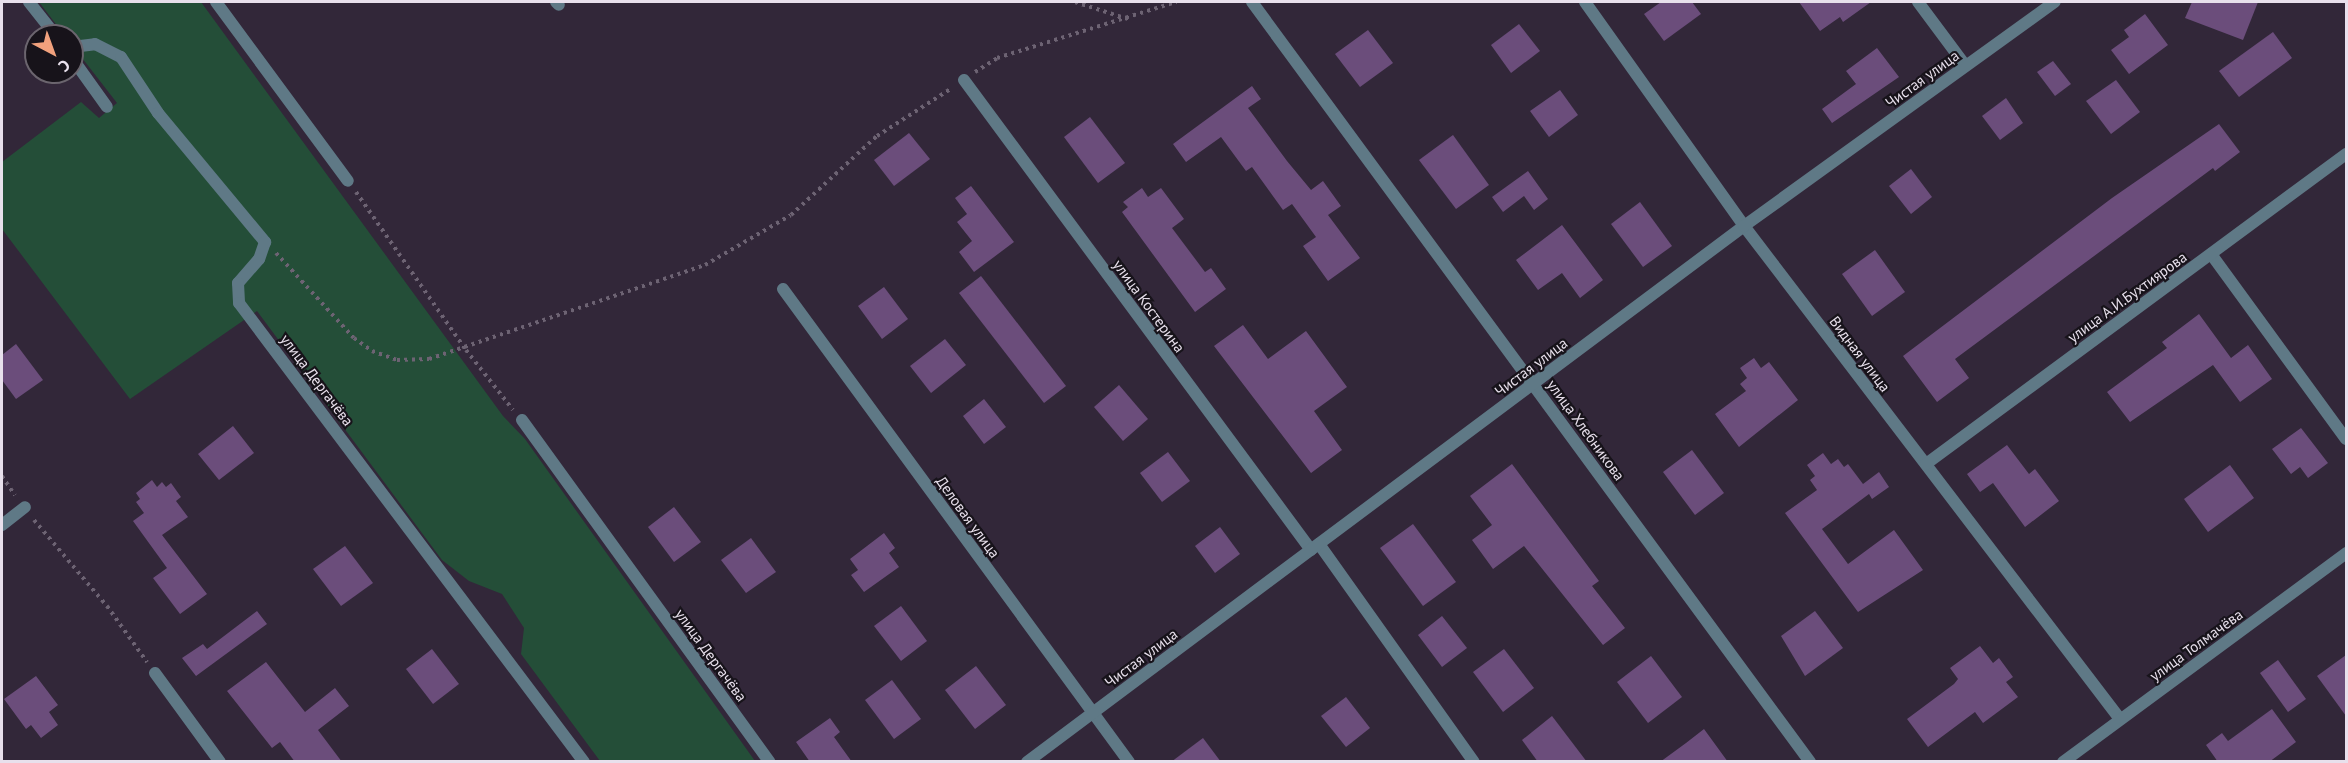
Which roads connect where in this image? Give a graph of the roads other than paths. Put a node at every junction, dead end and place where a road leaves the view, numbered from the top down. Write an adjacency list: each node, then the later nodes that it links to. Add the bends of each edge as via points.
1 (30, 2): 7 (street)
2 (216, 2): 14 (street)
3 (1252, 2): 18 (street, улица Хлебникова)
4 (1585, 2): 15 (street, Видная улица)
5 (1918, 2): 9 (street)
6 (2055, 2): 9 (street, Чистая улица)
7 (47, 24)
8 (84, 45): 30 (street, улица Дергачёва, via 95,44 121,57 158,113 265,242 259,259 238,284 239,303)
9 (1965, 65): 15 (street, Чистая улица)
10 (84, 75): 12 (street)
11 (964, 80): 24 (street, улица Костерина)
12 (107, 107)
13 (2346, 154): 16 (street, улица А.И.Бухтиярова)
14 (348, 181)
15 (1744, 226): 18 (street, Чистая улица); 21 (street, Видная улица)
16 (2211, 254): 20 (street); 21 (street, улица А.И.Бухтиярова)
17 (783, 289): 27 (street, Деловая улица)
18 (1534, 384): 24 (street, Чистая улица); 35 (street, улица Хлебникова)
19 (522, 420): 31 (street, улица Дергачёва)
20 (2346, 439)
21 (1926, 464): 28 (street, Видная улица)
22 (25, 507): 23 (street)
23 (2, 525)
24 (1315, 547): 27 (street, Чистая улица); 34 (street, улица Костерина)
25 (2346, 553): 28 (street, улица Толмачёва)
26 (155, 673): 29 (street)
27 (1092, 713): 32 (street, Чистая улица); 33 (street, Деловая улица)
28 (2120, 719): 36 (street, улица Толмачёва)
29 (220, 762)
30 (584, 762)
31 (770, 762)
32 (1027, 762)
33 (1129, 762)
34 (1474, 762)
35 (1810, 762)
36 (2063, 762)

